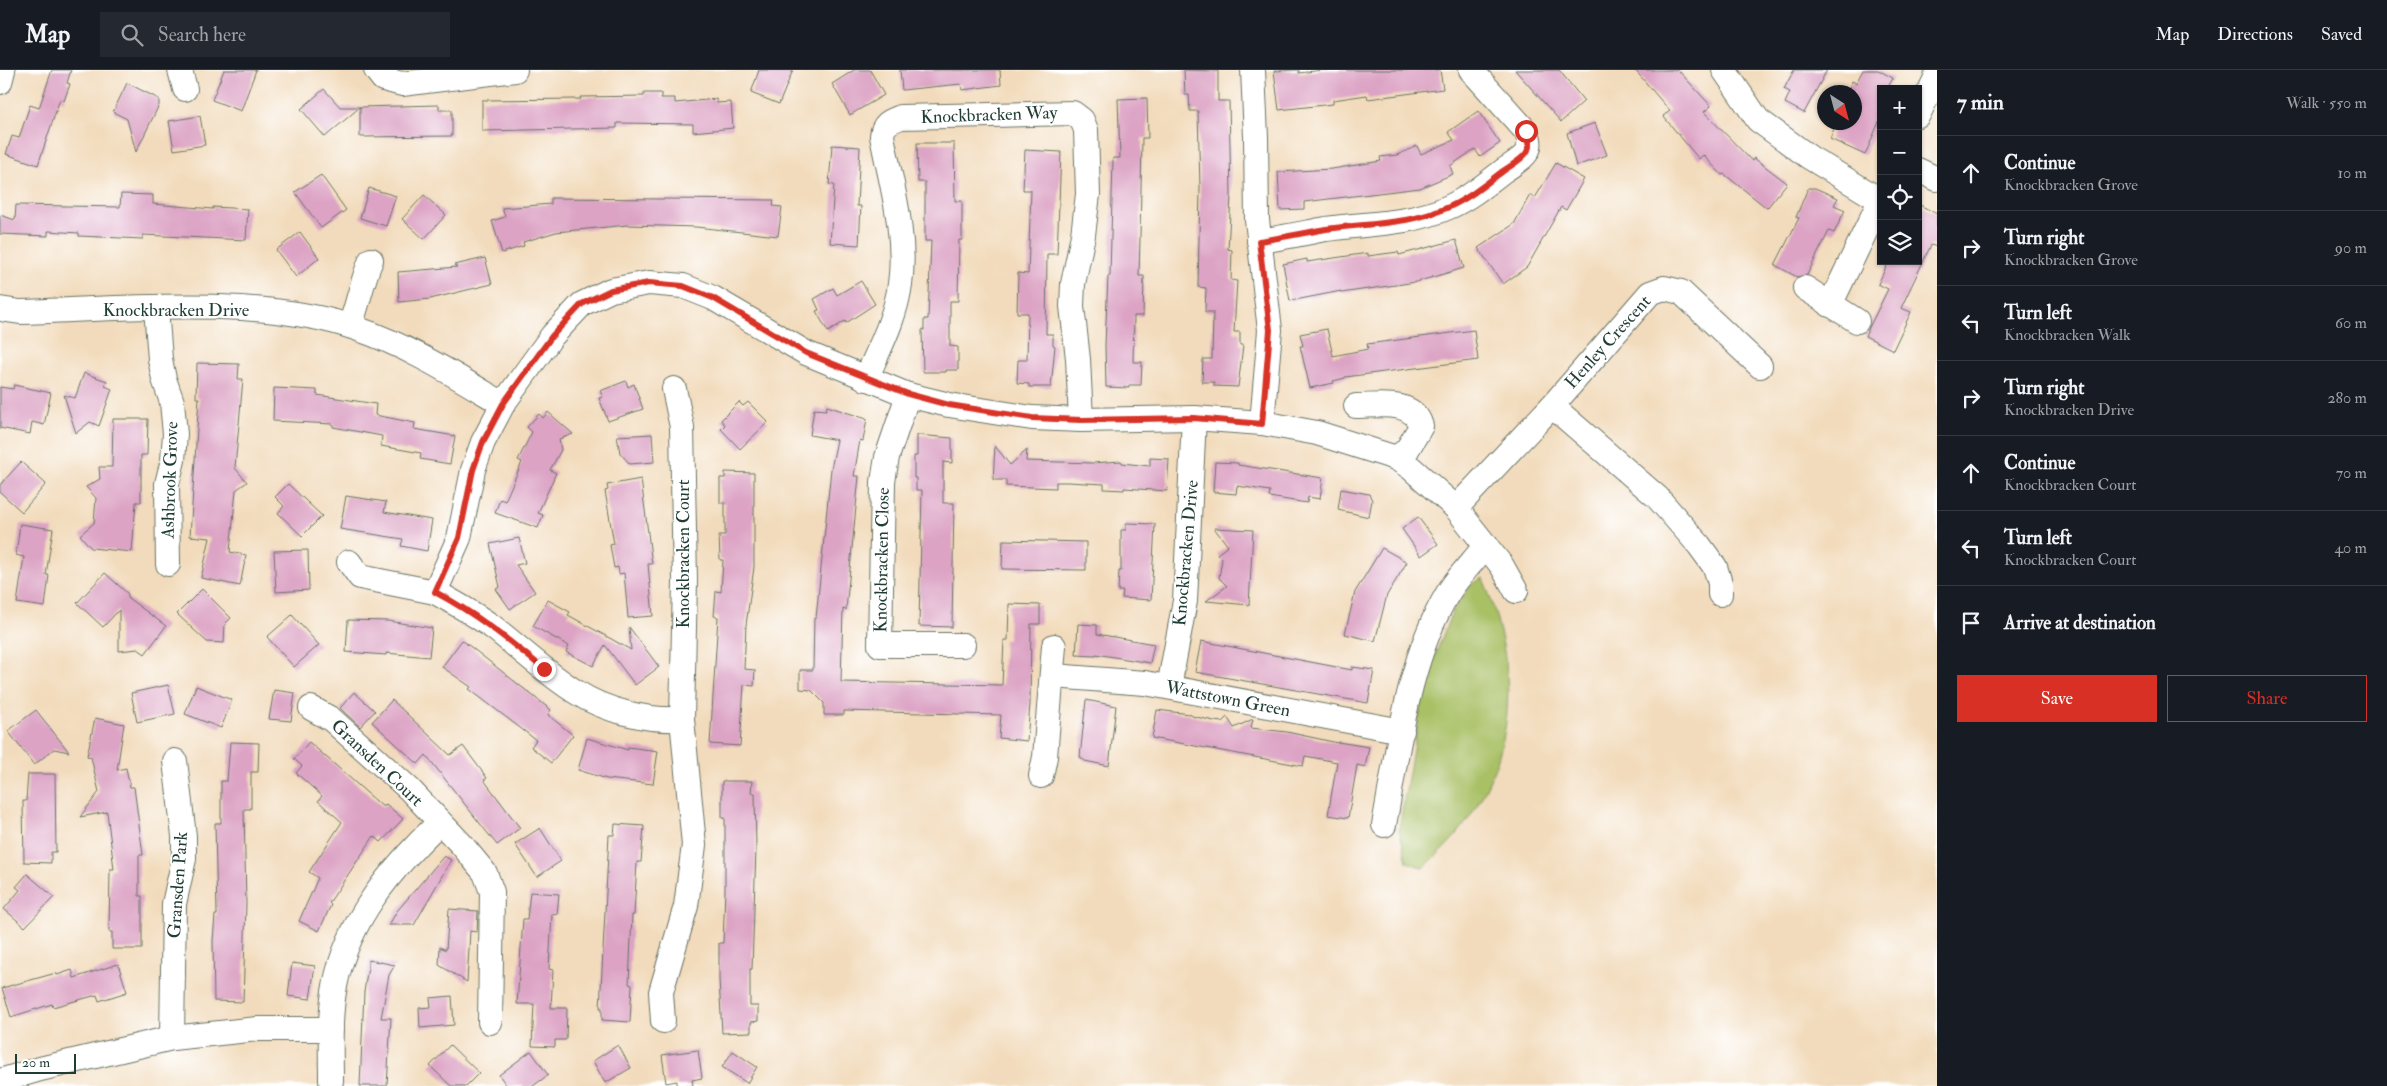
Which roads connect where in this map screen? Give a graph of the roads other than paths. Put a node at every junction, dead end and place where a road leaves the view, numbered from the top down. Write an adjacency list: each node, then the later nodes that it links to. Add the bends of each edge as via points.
1 (3, 70): 8 (street)
2 (376, 70): 3 (street, via 383,79 402,84)
3 (515, 70)
4 (1252, 70): 14 (street)
5 (1472, 70): 14 (street, via 1526,131 1529,149 1521,158 1465,199 1426,215 1401,222 1327,229)
6 (1724, 70): 12 (street, via 1758,120 1809,157)
7 (1937, 76): 9 (street)
8 (0, 82)
9 (1922, 107)
10 (1922, 172): 11 (street)
11 (1937, 179)
12 (1877, 197)
13 (1877, 205): 17 (street)
14 (1259, 241): 31 (street, via 1270,330)
15 (371, 260): 21 (street)
16 (1804, 288): 17 (street)
17 (1830, 305): 20 (street)
18 (156, 308): 19 (street, Knockbracken Drive); 21 (street, Knockbracken Drive, via 262,311); 36 (street, Ashbrook Grove, via 160,358 172,402 174,434 173,460 167,484)
19 (0, 310)
20 (1857, 322)
21 (350, 326): 26 (street, Knockbracken Drive, via 417,355)
22 (1760, 366): 28 (street, Henley Crescent, via 1681,292 1664,288 1650,293)
23 (866, 378): 25 (street); 26 (street, via 806,353 713,298 683,286 649,283 611,290 582,304 552,336); 30 (street, Knockbracken Way, via 892,318 900,285 902,250 882,129 888,122 901,117 1073,113 1082,120 1086,130 1087,202 1072,299)
24 (674, 389): 45 (street, Knockbracken Court, via 682,427 686,581)
25 (908, 394): 30 (street, via 988,412); 40 (street, Knockbracken Close, via 887,457 883,482 880,645)
26 (503, 404): 38 (street, via 483,442 473,470 459,538)
27 (1356, 406): 32 (street, via 1393,406 1410,409 1419,417 1422,426 1407,450)
28 (1552, 406): 33 (street, Henley Crescent); 39 (street, Henley Crescent, via 1657,497 1715,567)
29 (1194, 418): 30 (street); 31 (street); 43 (street, Knockbracken Drive, via 1184,601)
30 (1081, 420)
31 (1262, 424): 32 (street, via 1317,433)
32 (1396, 458): 33 (street, via 1412,468)
33 (1456, 508): 34 (street)
34 (1486, 545): 37 (street); 46 (street, via 1449,591 1433,622 1418,665)
35 (348, 562): 38 (street, via 360,577)
36 (168, 564)
37 (1516, 591)
38 (435, 592): 45 (street, via 487,623 577,693 612,708 661,720)
39 (1720, 594)
40 (963, 646)
41 (1054, 646): 42 (street)
42 (1053, 676): 43 (street, Wattstown Green); 48 (street)
43 (1169, 687): 46 (street, Wattstown Green)
44 (311, 708): 49 (street, Gransden Court, via 331,719 374,757)
45 (682, 719): 51 (street, Knockbracken Court, via 694,845 686,906 661,992)
46 (1402, 731): 50 (street)
47 (175, 761): 54 (street, Gransden Park, via 184,860 174,904)
48 (1041, 776)
49 (440, 822): 52 (street, Gransden Court, via 485,873 492,892); 53 (street, via 388,876 353,930 335,986)
50 (1384, 824)
51 (663, 1021)
52 (490, 1022)
53 (331, 1029): 54 (street, via 258,1029); 56 (street)
54 (172, 1038): 55 (street)
55 (0, 1081)
56 (331, 1081)

